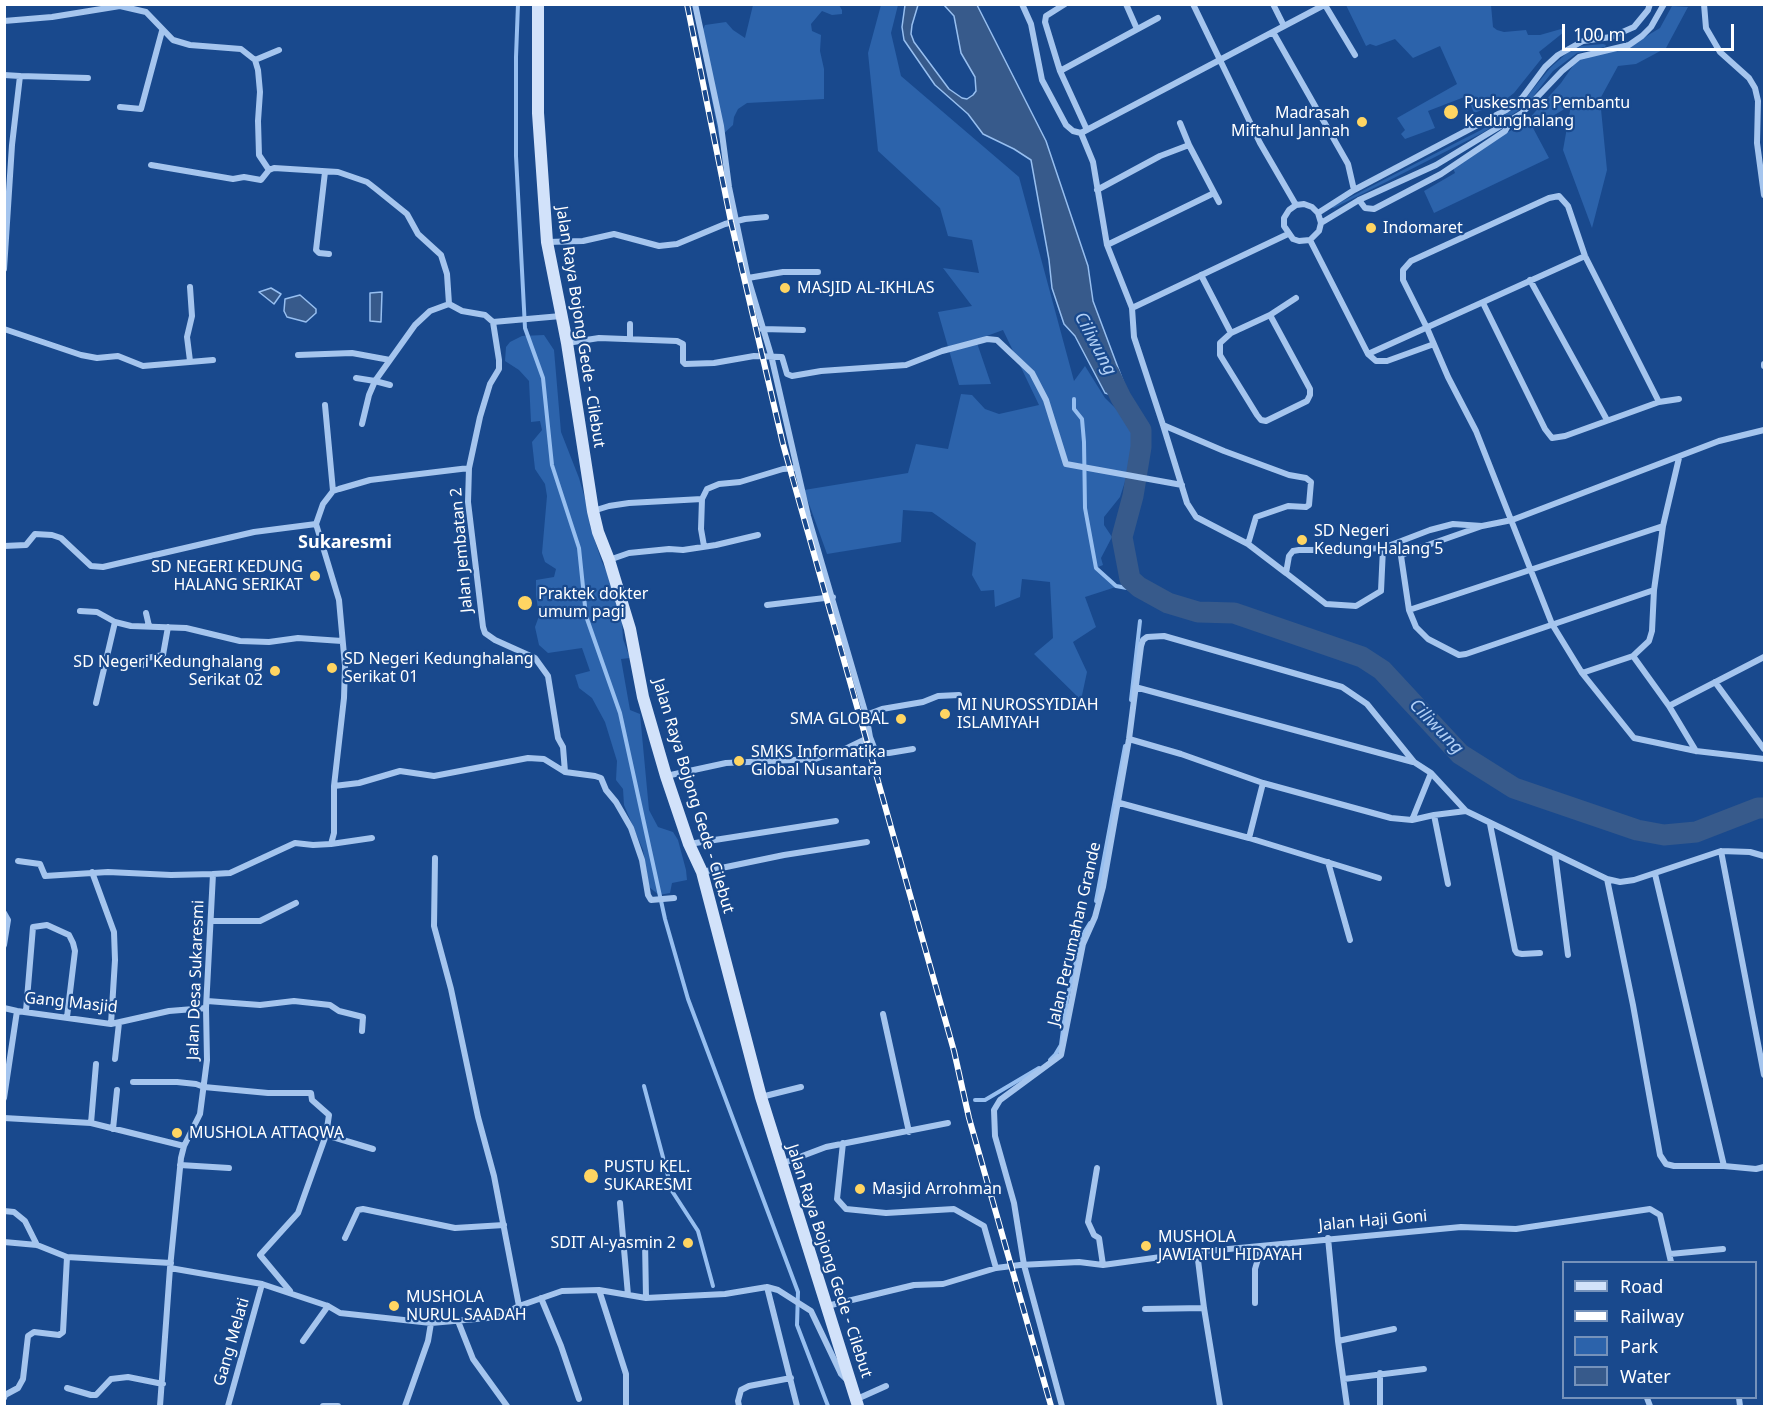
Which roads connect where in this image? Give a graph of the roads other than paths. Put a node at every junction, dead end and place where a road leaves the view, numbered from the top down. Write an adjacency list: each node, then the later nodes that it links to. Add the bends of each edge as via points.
1 (538, 4): 52 (main road, Jalan Raya Bojong Gede - Cilebut, via 538,112)
2 (695, 4): 48 (street)
3 (1022, 4): 32 (street, via 1031,24 1042,80 1066,125 1073,131)
4 (1065, 4): 25 (street, via 1046,16 1045,22)
5 (1126, 4): 18 (street)
6 (1193, 4): 24 (street)
7 (1273, 4): 17 (street)
8 (1664, 4): 14 (street)
9 (1704, 4): 42 (street, via 1706,28 1720,52 1755,88)
10 (120, 5): 16 (street); 19 (street, via 146,12)
11 (1325, 5): 12 (street); 22 (street)
12 (1314, 7): 17 (street)
13 (1649, 7): 14 (street); 40 (street, via 1634,27 1611,38 1583,41 1558,55 1520,100 1506,110)
14 (1659, 12): 30 (street, via 1642,36 1629,45 1578,57)
15 (1158, 18): 18 (street)
16 (4, 21)
17 (1284, 26): 20 (street)
18 (1137, 29): 25 (street)
19 (162, 31): 23 (street, via 173,40 190,45 241,49); 29 (street, via 141,109)
20 (1273, 32): 24 (street); 40 (street, via 1348,164)
21 (279, 50): 23 (street)
22 (1355, 55)
23 (255, 60): 36 (street, via 259,80 259,155)
24 (1220, 60): 32 (street); 45 (street, via 1260,143)
25 (1060, 71): 32 (street)
26 (4, 75): 27 (street)
27 (20, 76): 28 (street); 56 (street)
28 (88, 78)
29 (120, 107)
30 (1511, 120): 35 (street); 38 (street, via 1505,131)
31 (1180, 123): 33 (street)
32 (1084, 132): 39 (street)
33 (1189, 145): 39 (street); 41 (street)
34 (151, 165): 36 (street, via 254,180 261,180)
35 (1436, 165): 38 (street); 43 (street)
36 (269, 170): 37 (street)
37 (325, 172): 54 (street, via 316,250); 64 (street, via 347,174 367,182 408,214 416,231 445,262)
38 (1441, 174): 43 (street, via 1374,209 1365,208)
39 (1097, 190): 53 (street)
40 (1354, 190): 46 (street)
41 (1214, 193): 44 (street); 53 (street)
42 (1764, 195)
43 (1359, 200): 49 (street)
44 (1219, 202)
45 (1296, 205): 46 (street, via 1304,204); 50 (street, via 1284,218)
46 (1318, 213): 49 (street)
47 (766, 217): 48 (street)
48 (736, 221): 52 (street, via 677,244 659,246 614,234 583,241); 59 (street)
49 (1321, 223): 51 (street)
50 (1287, 234): 51 (street, via 1299,241); 58 (street)
51 (1310, 240): 78 (street)
52 (547, 242): 67 (main road, Jalan Raya Bojong Gede - Cilebut)
53 (1107, 245): 65 (street)
54 (329, 254)
55 (1585, 256): 60 (street); 70 (street, via 1568,206 1559,196 1507,217 1412,261 1403,270 1403,280); 88 (street)
56 (4, 268)
57 (818, 272): 59 (street)
58 (1201, 275): 65 (street); 74 (street)
59 (748, 278): 72 (street)
60 (1530, 280): 63 (street); 90 (street)
61 (190, 287): 83 (street)
62 (1296, 298): 66 (street)
63 (1483, 303): 70 (street); 90 (street, via 1552,438)
64 (449, 304): 68 (street, via 485,315); 82 (street, via 430,311 415,325)
65 (1132, 308): 92 (street, via 1134,337)
66 (1270, 315): 74 (street); 74 (street, via 1310,389 1307,401 1274,419 1261,420 1220,355 1220,343)
67 (562, 316): 68 (street); 76 (main road, Jalan Raya Bojong Gede - Cilebut)
68 (493, 322): 95 (street, Jalan Jembatan 2, via 499,369 490,384)
69 (630, 324): 75 (street)
70 (1427, 328): 77 (street); 78 (street)
71 (4, 329): 83 (street, via 90,358 112,355 148,366)
72 (762, 329): 73 (street); 80 (street)
73 (803, 330)
74 (1231, 333)
75 (630, 338): 76 (street); 80 (street, via 677,341 683,344 682,362 690,365)
76 (567, 344): 100 (main road, Jalan Raya Bojong Gede - Cilebut)
77 (1434, 344): 78 (street, via 1387,361 1376,361); 101 (street, via 1476,431)
78 (1368, 354)
79 (298, 355): 82 (street, via 352,353)
80 (771, 355): 96 (street); 97 (street, via 782,357 787,374 792,376 821,370 906,366 942,351 997,340 1032,373 1046,400 1066,464)
81 (213, 360): 83 (street)
82 (390, 360): 85 (street)
83 (190, 362)
84 (356, 378): 85 (street)
85 (375, 381): 86 (street); 91 (street)
86 (390, 386)
87 (1679, 399): 88 (street)
88 (1659, 402): 90 (street)
89 (325, 405): 98 (street)
90 (1607, 420)
91 (362, 423)
92 (1164, 425): 97 (street); 106 (street, via 1311,482 1309,505 1256,517)
93 (1764, 430): 94 (street, via 1719,441)
94 (1679, 458): 101 (street); 104 (street)
95 (469, 468): 98 (street, Jalan Jembatan 2, via 370,480); 141 (street, Jalan Jembatan 2, via 468,502 483,627 495,640 535,658 549,676)
96 (796, 468): 99 (street, via 719,484 707,489); 114 (street)
97 (1182, 485): 106 (street, via 1196,517)
98 (333, 491): 102 (street)
99 (702, 499): 100 (street, via 629,503); 108 (street)
100 (593, 511): 110 (main road, Jalan Raya Bojong Gede - Cilebut)
101 (1512, 520): 103 (street); 111 (street)
102 (316, 524): 107 (street, via 254,532 103,567 91,566 61,538 52,536 35,534 26,544); 123 (street, via 339,600)
103 (1482, 526): 109 (street, via 1453,524); 116 (street, via 1401,556)
104 (1663, 526): 111 (street); 113 (street)
105 (758, 535): 108 (street)
106 (1248, 544): 112 (street)
107 (4, 546)
108 (704, 546): 110 (street, via 629,553)
109 (1383, 548): 112 (street, via 1293,551); 112 (street, via 1381,591 1356,606 1326,604)
110 (609, 560): 143 (main road, Jalan Raya Bojong Gede - Cilebut)
111 (1532, 571): 116 (street); 120 (street)
112 (1286, 573)
113 (1654, 590): 120 (street); 124 (street, via 1649,641)
114 (833, 597): 115 (street); 133 (street)
115 (767, 605)
116 (1409, 610): 120 (street, via 1416,627 1428,639 1459,655)
117 (80, 611): 119 (street, via 97,612)
118 (146, 613): 121 (street)
119 (115, 622): 121 (street); 131 (street)
120 (1552, 624): 127 (street)
121 (149, 626): 122 (street)
122 (168, 627): 123 (street, via 240,640); 126 (street, via 163,655 147,658)
123 (342, 641): 145 (street, via 345,687)
124 (1634, 656): 127 (street); 132 (street)
125 (1764, 657): 128 (street)
126 (143, 665)
127 (1582, 673): 138 (street, via 1634,738)
128 (1715, 682): 132 (street); 137 (street)
129 (1135, 687): 135 (street, Jalan Perumahan Grande); 140 (street); 140 (street, Jalan Perumahan Grande, via 1141,646 1147,637 1164,636 1342,687 1367,704)
130 (960, 694): 133 (street)
131 (96, 703)
132 (1669, 706): 138 (street)
133 (866, 715): 134 (street)
134 (870, 737): 136 (street, via 875,750 881,753); 143 (street, via 815,759 726,764)
135 (1129, 739): 144 (street); 146 (street, Jalan Perumahan Grande)
136 (913, 749)
137 (1764, 749)
138 (1696, 751): 139 (street)
139 (1764, 759)
140 (1414, 762): 142 (street)
141 (565, 772): 145 (street, via 544,759 528,758 434,776 399,771); 170 (street, via 601,778 631,828 648,895 656,901)
142 (1431, 773): 147 (street); 149 (street)
143 (666, 776): 156 (main road, Jalan Raya Bojong Gede - Cilebut)
144 (1263, 783): 149 (street, via 1391,818); 153 (street)
145 (334, 786): 155 (street)
146 (1116, 802): 153 (street); 227 (street, Jalan Perumahan Grande, via 1103,886 1083,944 1061,1055 1000,1100 993,1110 995,1136 1014,1203)
147 (1466, 811): 148 (street); 151 (street)
148 (1434, 815): 149 (street); 169 (street)
149 (1412, 820)
150 (836, 822): 156 (street)
151 (1490, 824): 158 (street); 176 (street, via 1515,950 1522,954)
152 (372, 838): 155 (street)
153 (1249, 838): 162 (street)
154 (867, 842): 164 (street)
155 (331, 844): 165 (street, via 295,843 230,873)
156 (689, 844): 164 (main road, Jalan Raya Bojong Gede - Cilebut)
157 (1721, 851): 159 (street); 166 (street); 189 (street)
158 (1555, 854): 168 (street); 177 (street)
159 (1764, 856)
160 (435, 858): 213 (street, via 434,926)
161 (18, 861): 163 (street, via 40,864 45,876)
162 (1328, 862): 167 (street); 174 (street)
163 (92, 872): 165 (street); 185 (street, via 114,932)
164 (702, 872): 194 (main road, Jalan Raya Bojong Gede - Cilebut)
165 (213, 874): 173 (street, Jalan Desa Sukaresmi)
166 (1655, 874): 168 (street, via 1620,882); 207 (street)
167 (1379, 878)
168 (1607, 879): 207 (street, via 1660,1155 1666,1164 1674,1166)
169 (1448, 884)
170 (672, 898)
171 (296, 903): 173 (street, Jalan Desa Sukaresmi, via 260,921)
172 (4, 913): 175 (street, via 8,920)
173 (210, 921): 178 (street, Jalan Desa Sukaresmi)
174 (1350, 940)
175 (4, 945)
176 (1540, 953)
177 (1569, 955)
178 (207, 1005): 184 (street, Gang Masjid); 186 (street, Gang Masjid, via 294,1001 330,1005 363,1017); 191 (street, Jalan Desa Sukaresmi)
179 (4, 1008): 180 (street, Gang Masjid)
180 (17, 1011): 181 (street, Gang Masjid); 195 (street)
181 (26, 1011): 183 (street, Gang Masjid); 183 (street, via 33,927 47,925 69,935 75,951)
182 (883, 1014): 200 (street)
183 (67, 1017): 185 (street, Gang Masjid)
184 (119, 1023): 185 (street, Gang Masjid); 187 (street)
185 (111, 1024)
186 (362, 1031)
187 (116, 1059)
188 (96, 1064): 197 (street)
189 (1764, 1075)
190 (133, 1082): 191 (street, via 177,1082)
191 (204, 1087): 201 (street, via 312,1094 312,1100 329,1115); 203 (street, Jalan Desa Sukaresmi, via 200,1113)
192 (801, 1087): 194 (street)
193 (117, 1090): 199 (street)
194 (761, 1097): 205 (main road, Jalan Raya Bojong Gede - Cilebut)
195 (4, 1098)
196 (4, 1118): 197 (street)
197 (90, 1123): 199 (street)
198 (948, 1124): 200 (street)
199 (113, 1129): 203 (street)
200 (909, 1132): 202 (street)
201 (326, 1135): 204 (street); 232 (street, via 298,1213 260,1255)
202 (843, 1143): 205 (street); 228 (street, via 837,1199 846,1209 886,1213 954,1209 984,1226)
203 (184, 1146): 206 (street, Jalan Desa Sukaresmi)
204 (373, 1149)
205 (781, 1164): 239 (main road, Jalan Raya Bojong Gede - Cilebut)
206 (180, 1165): 209 (street); 226 (street, Jalan Desa Sukaresmi)
207 (1724, 1166): 208 (street)
208 (1764, 1167)
209 (229, 1168)
210 (1097, 1168): 225 (street, via 1088,1222 1099,1238)
211 (620, 1203): 233 (street)
212 (4, 1211): 218 (street, via 14,1212 25,1221)
213 (504, 1225): 214 (street, via 455,1228 363,1209 358,1210); 238 (street)
214 (345, 1238)
215 (1328, 1238): 219 (street, Jalan Haji Goni); 222 (street, Jalan Haji Goni, via 1461,1227 1516,1229 1650,1209 1659,1215); 246 (street)
216 (645, 1241): 235 (street)
217 (4, 1242): 218 (street)
218 (37, 1245): 223 (street)
219 (1262, 1246): 221 (street, Jalan Haji Goni); 236 (street, via 1255,1269)
220 (1723, 1249): 222 (street)
221 (1197, 1252): 225 (street, Jalan Haji Goni); 240 (street)
222 (1670, 1254): 224 (street, Jalan Haji Goni)
223 (67, 1257): 226 (street); 255 (street, via 63,1332 34,1332 28,1336 23,1379)
224 (1671, 1261)
225 (1103, 1264): 227 (street, Jalan Haji Goni)
226 (171, 1265): 229 (street); 252 (street, Jalan Desa Sukaresmi)
227 (1024, 1265): 228 (street, Jalan Haji Goni); 267 (street, Jalan Perumahan Grande)
228 (996, 1268): 239 (street, Jalan Haji Goni, via 943,1284 914,1285)
229 (262, 1284): 232 (street); 259 (street, Gang Melati)
230 (767, 1287): 235 (street, via 724,1294); 249 (street); 251 (street, via 811,1311 841,1374)
231 (599, 1290): 233 (street); 234 (street, via 562,1291); 264 (street, via 626,1374)
232 (291, 1292): 237 (street)
233 (628, 1295): 235 (street)
234 (541, 1298): 238 (street); 256 (street)
235 (646, 1298)
236 (1255, 1303)
237 (328, 1306): 243 (street, via 340,1313); 245 (street)
238 (519, 1306): 242 (street, via 499,1317)
239 (827, 1306): 251 (main road, Jalan Raya Bojong Gede - Cilebut)
240 (1204, 1308): 241 (street); 268 (street)
241 (1145, 1309)
242 (458, 1321): 243 (street); 263 (street, via 473,1359)
243 (431, 1323): 262 (street)
244 (1395, 1329): 246 (street)
245 (303, 1341)
246 (1338, 1341): 250 (street)
247 (1424, 1369): 248 (street)
248 (1380, 1373): 250 (street); 270 (street)
249 (791, 1378): 265 (street, via 741,1390); 266 (street)
250 (1344, 1379): 269 (street)
251 (850, 1383): 257 (main road, Jalan Raya Bojong Gede - Cilebut)
252 (163, 1384): 254 (street, via 129,1377 111,1379 96,1395); 258 (street, Jalan Desa Sukaresmi)
253 (886, 1386): 257 (street)
254 (67, 1388)
255 (4, 1398)
256 (579, 1399)
257 (857, 1403)
258 (160, 1407)
259 (228, 1407)
260 (323, 1407): 261 (street)
261 (338, 1407)
262 (405, 1407)
263 (507, 1407)
264 (626, 1407)
265 (739, 1407)
266 (797, 1407)
267 (1062, 1407)
268 (1220, 1407)
269 (1347, 1407)
270 (1380, 1407)

